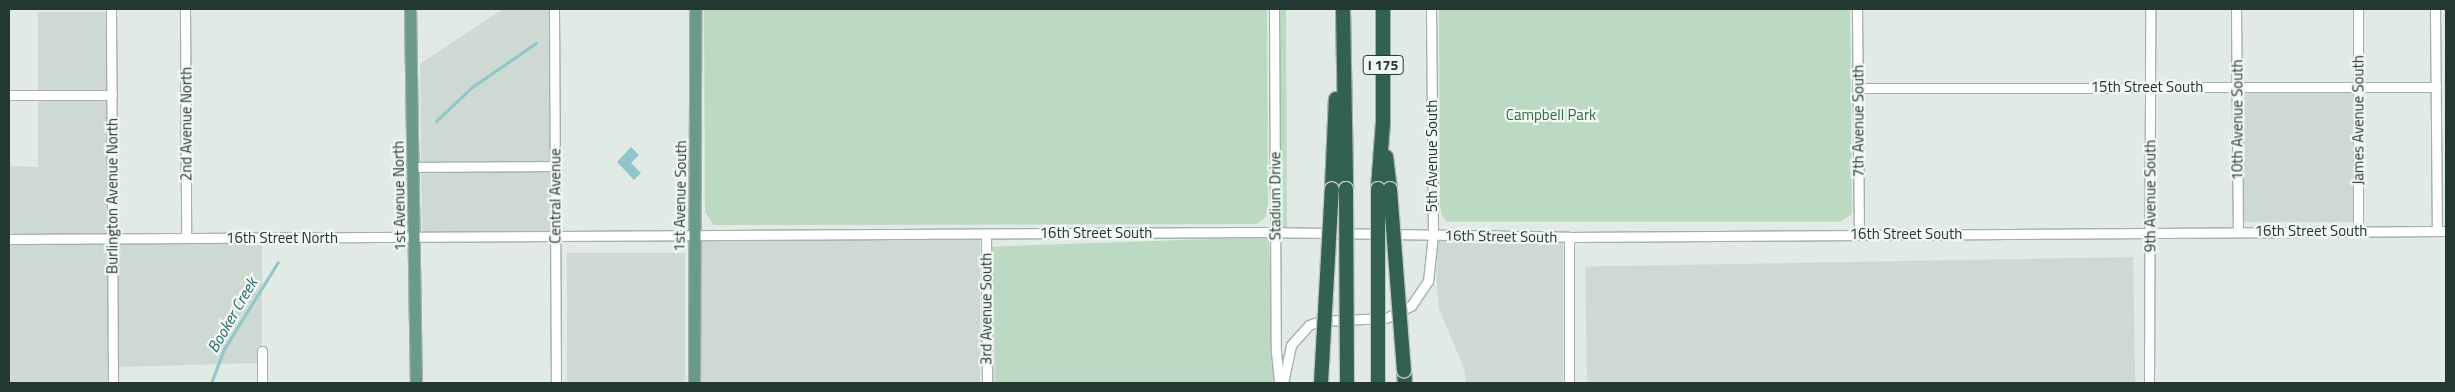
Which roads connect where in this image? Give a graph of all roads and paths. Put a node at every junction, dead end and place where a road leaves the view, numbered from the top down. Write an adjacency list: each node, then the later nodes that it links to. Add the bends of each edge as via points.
1 (111, 9): 21 (street, Burlington Avenue North)
2 (185, 9): 38 (street, 2nd Avenue North)
3 (410, 9): 23 (main road, 1st Avenue North)
4 (554, 9): 22 (street, Central Avenue)
5 (695, 9): 35 (main road, 1st Avenue South)
6 (1274, 9): 29 (street, Stadium Drive)
7 (1341, 9): 24 (highway)
8 (1383, 9): 25 (highway, I 175)
9 (1431, 9): 33 (street, 5th Avenue South)
10 (1857, 9): 19 (street, 7th Avenue South)
11 (2150, 9): 16 (street, 9th Avenue South)
12 (2236, 9): 17 (street, 10th Avenue South)
13 (2358, 9): 15 (street, James Avenue South)
14 (2435, 9): 18 (street)
15 (2359, 86): 17 (street, 15th Street South); 18 (street, 15th Street South); 27 (street, James Avenue South)
16 (2150, 87): 17 (street, 15th Street South); 19 (street, 15th Street South); 30 (street, 9th Avenue South)
17 (2236, 87): 26 (street, 10th Avenue South)
18 (2436, 87): 28 (street)
19 (1858, 88): 32 (street, 7th Avenue South)
20 (9, 95): 21 (street)
21 (112, 95): 40 (street, Burlington Avenue North)
22 (555, 166): 23 (street); 34 (street, Central Avenue)
23 (413, 167): 36 (main road, 1st Avenue North)
24 (1339, 189): 51 (highway, bridge); 52 (highway, bridge)
25 (1384, 189): 42 (highway, bridge); 53 (highway, bridge)
26 (2238, 231): 27 (street, 16th Street South); 30 (street, 16th Street South)
27 (2358, 231): 28 (street, 16th Street South)
28 (2442, 231)
29 (1274, 232): 31 (street, 16th Street South); 33 (street, 16th Street South); 49 (street, Stadium Drive)
30 (2150, 233): 32 (street, 16th Street South); 55 (street, 9th Avenue South)
31 (986, 234): 35 (street, 16th Street South); 48 (street, 3rd Avenue South)
32 (1859, 234): 37 (street, 16th Street South)
33 (1433, 235): 37 (street, 16th Street South); 50 (street, 5th Avenue South, via 1428,281 1419,298 1386,318 1320,321 1309,325 1291,345)
34 (555, 236): 35 (street, 16th Street South); 36 (street, 16th Street North); 46 (street, Central Avenue)
35 (696, 236): 47 (main road, 1st Avenue South)
36 (416, 237): 38 (street, 16th Street North); 45 (main road, 1st Avenue North)
37 (1569, 237): 54 (street)
38 (186, 238): 40 (street, 16th Street North)
39 (9, 239): 40 (street, 16th Street North)
40 (112, 239): 43 (street, Burlington Avenue North)
41 (262, 351): 44 (street)
42 (1404, 377)
43 (113, 383)
44 (262, 383)
45 (416, 383)
46 (556, 383)
47 (694, 383)
48 (987, 383)
49 (1279, 383)
50 (1283, 383)
51 (1321, 383)
52 (1347, 383)
53 (1378, 383)
54 (1569, 383)
55 (2149, 383)

